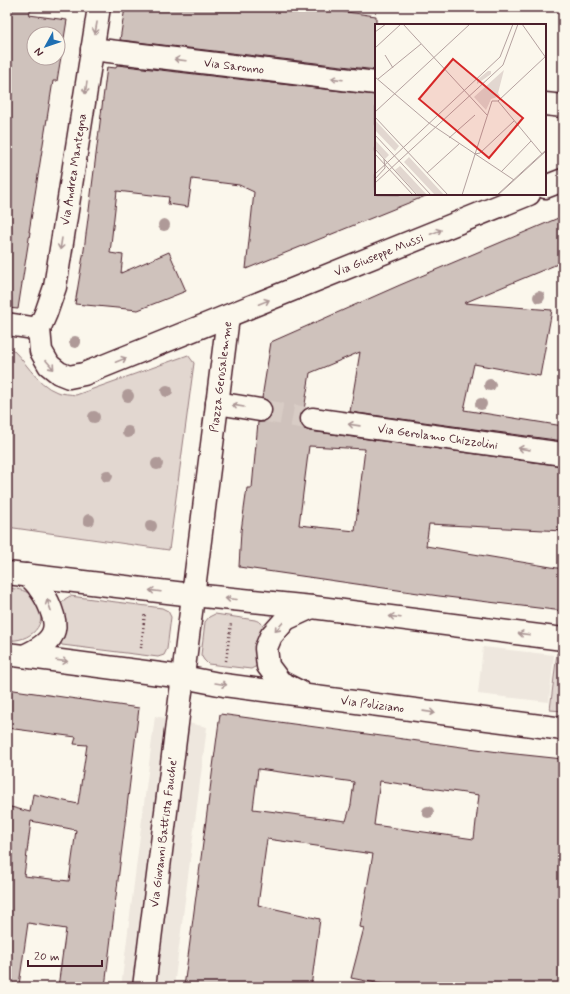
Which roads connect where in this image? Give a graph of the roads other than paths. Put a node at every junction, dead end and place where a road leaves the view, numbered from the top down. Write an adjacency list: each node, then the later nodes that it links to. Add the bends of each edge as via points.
1 (99, 7): 2 (street, Via Andrea Mantegna, one-way to 2)
2 (92, 49): 3 (street, Via Saronno, one-way to 2); 11 (street, Via Andrea Mantegna, one-way to 11, via 55,286)
3 (375, 84)
4 (546, 104): 5 (street)
5 (563, 106)
6 (563, 180): 7 (street)
7 (546, 188)
8 (527, 195): 9 (street, Via Giuseppe Mussi, one-way to 8)
9 (228, 317): 11 (street, Piazza Gerusalemme, one-way to 9, via 41,351 49,365 69,377 84,374); 12 (street, Piazza Gerusalemme)
10 (7, 324): 11 (street)
11 (39, 329)
12 (217, 403): 13 (street, one-way to 12); 17 (street, Piazza Gerusalemme)
13 (260, 410)
14 (312, 419): 15 (street, Via Gerolamo Chizzolini, one-way to 14)
15 (563, 454)
16 (17, 574): 17 (street, one-way to 16); 20 (street, one-way to 16, via 39,648 50,638 54,630 54,619 48,600 40,588)
17 (193, 595): 18 (street, one-way to 17); 21 (street, Piazza Gerusalemme)
18 (312, 607): 19 (street, one-way to 18); 22 (street, one-way to 22, via 286,619 271,636 266,648 268,666 280,682)
19 (563, 639)
20 (15, 655): 21 (street, one-way to 21)
21 (183, 677): 22 (street, Via Poliziano, one-way to 22); 24 (street, Via Giovanni Battista Fauche')
22 (307, 696): 23 (street, Via Poliziano, one-way to 23)
23 (563, 729)
24 (144, 987)

